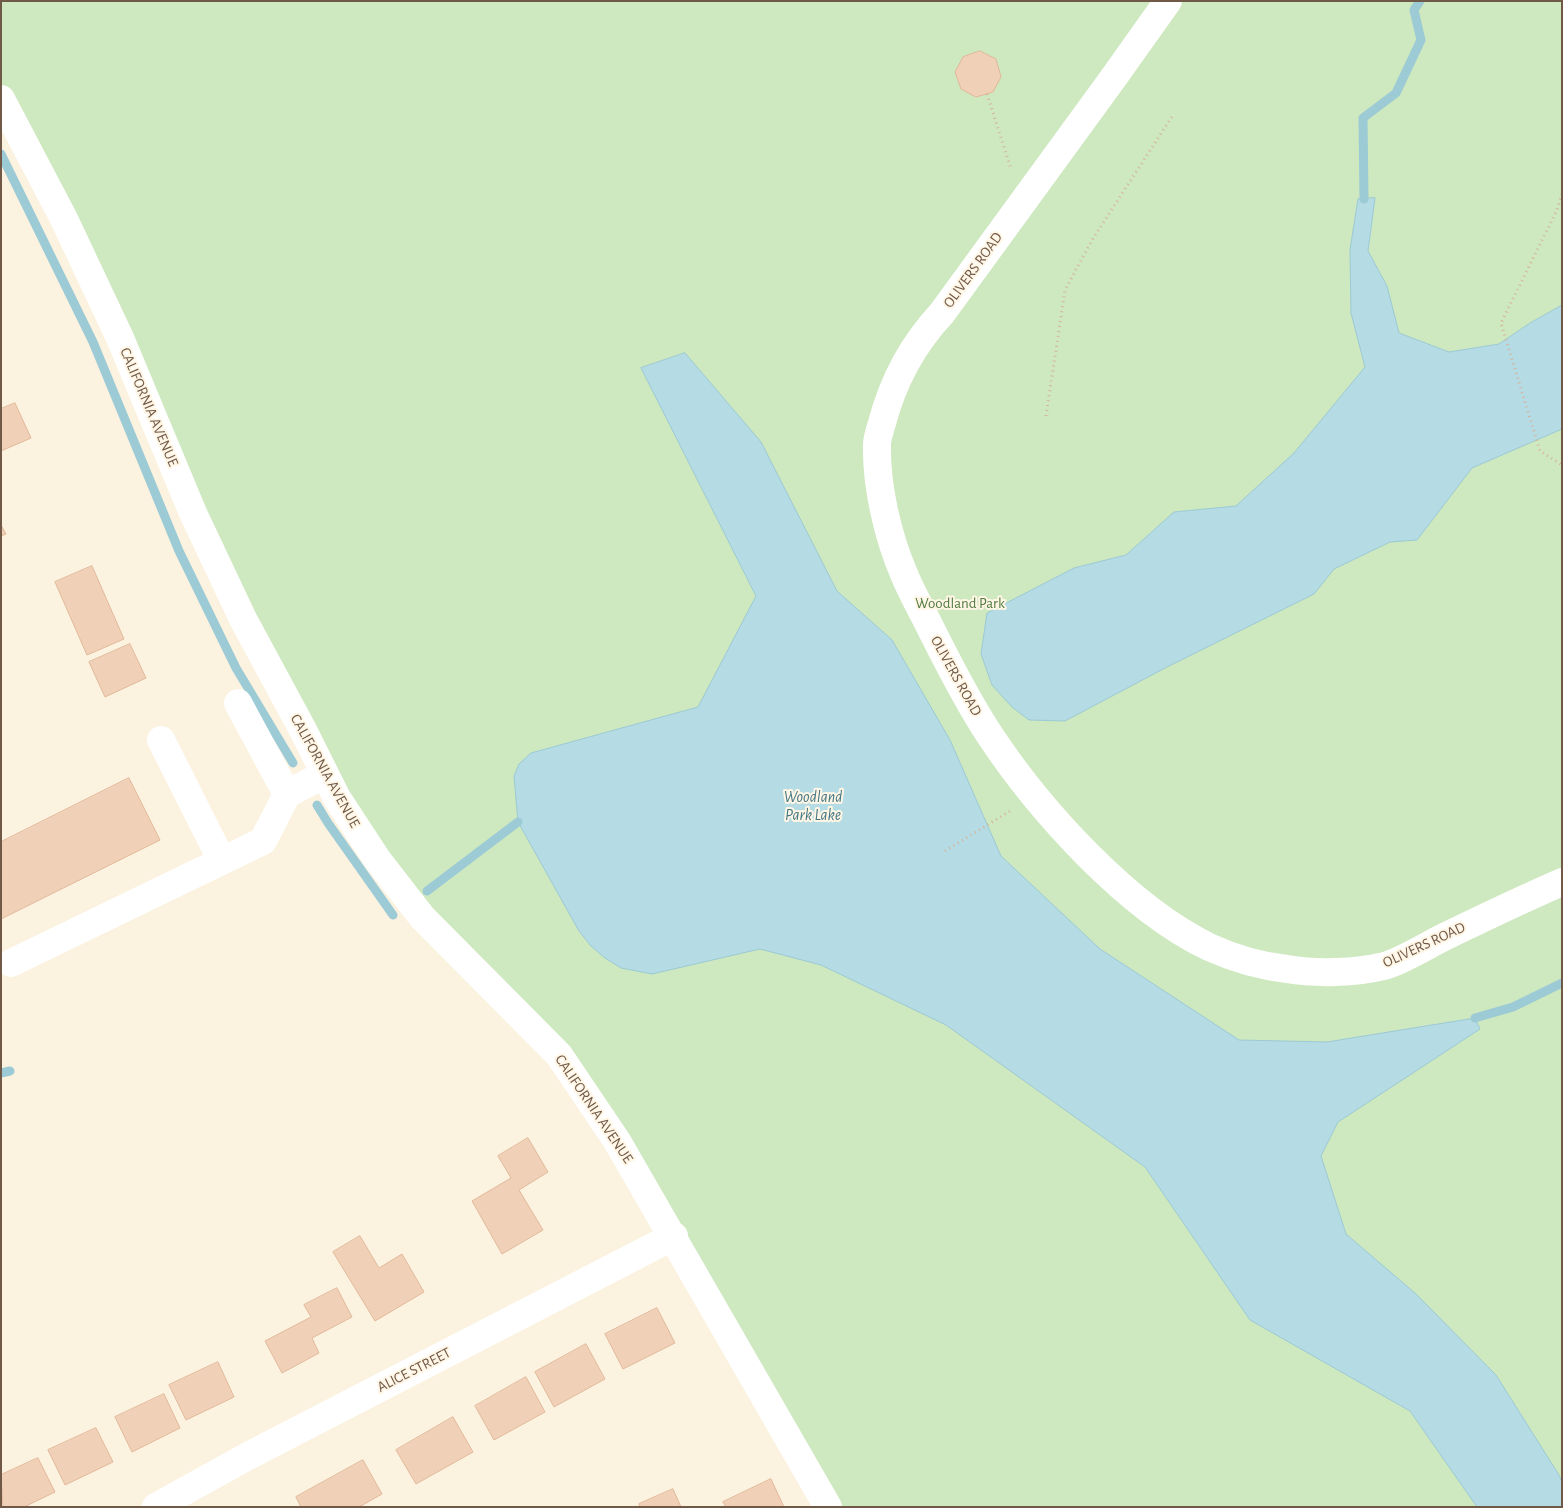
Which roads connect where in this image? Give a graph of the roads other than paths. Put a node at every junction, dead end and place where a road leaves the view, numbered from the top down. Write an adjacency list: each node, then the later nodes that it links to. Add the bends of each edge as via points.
1 (1168, 1): 8 (street, OLIVERS ROAD, via 909,356 889,396 877,442 879,476 888,526 904,574 951,670 985,728 1035,797 1086,853 1133,896 1176,929 1211,948 1287,970 1335,972 1386,965)
2 (1, 99): 5 (street, CALIFORNIA AVENUE, via 64,219 113,323 193,513 243,619)
3 (238, 703): 6 (street)
4 (161, 740): 7 (street)
5 (325, 774): 6 (street); 10 (street, CALIFORNIA AVENUE, via 377,860 422,917 559,1055 617,1140)
6 (287, 794): 7 (street, via 263,841)
7 (222, 861): 9 (street)
8 (1562, 882)
9 (11, 963)
10 (674, 1236): 11 (street, ALICE STREET, via 248,1456); 12 (street, CALIFORNIA AVENUE)
11 (156, 1507)
12 (828, 1507)

